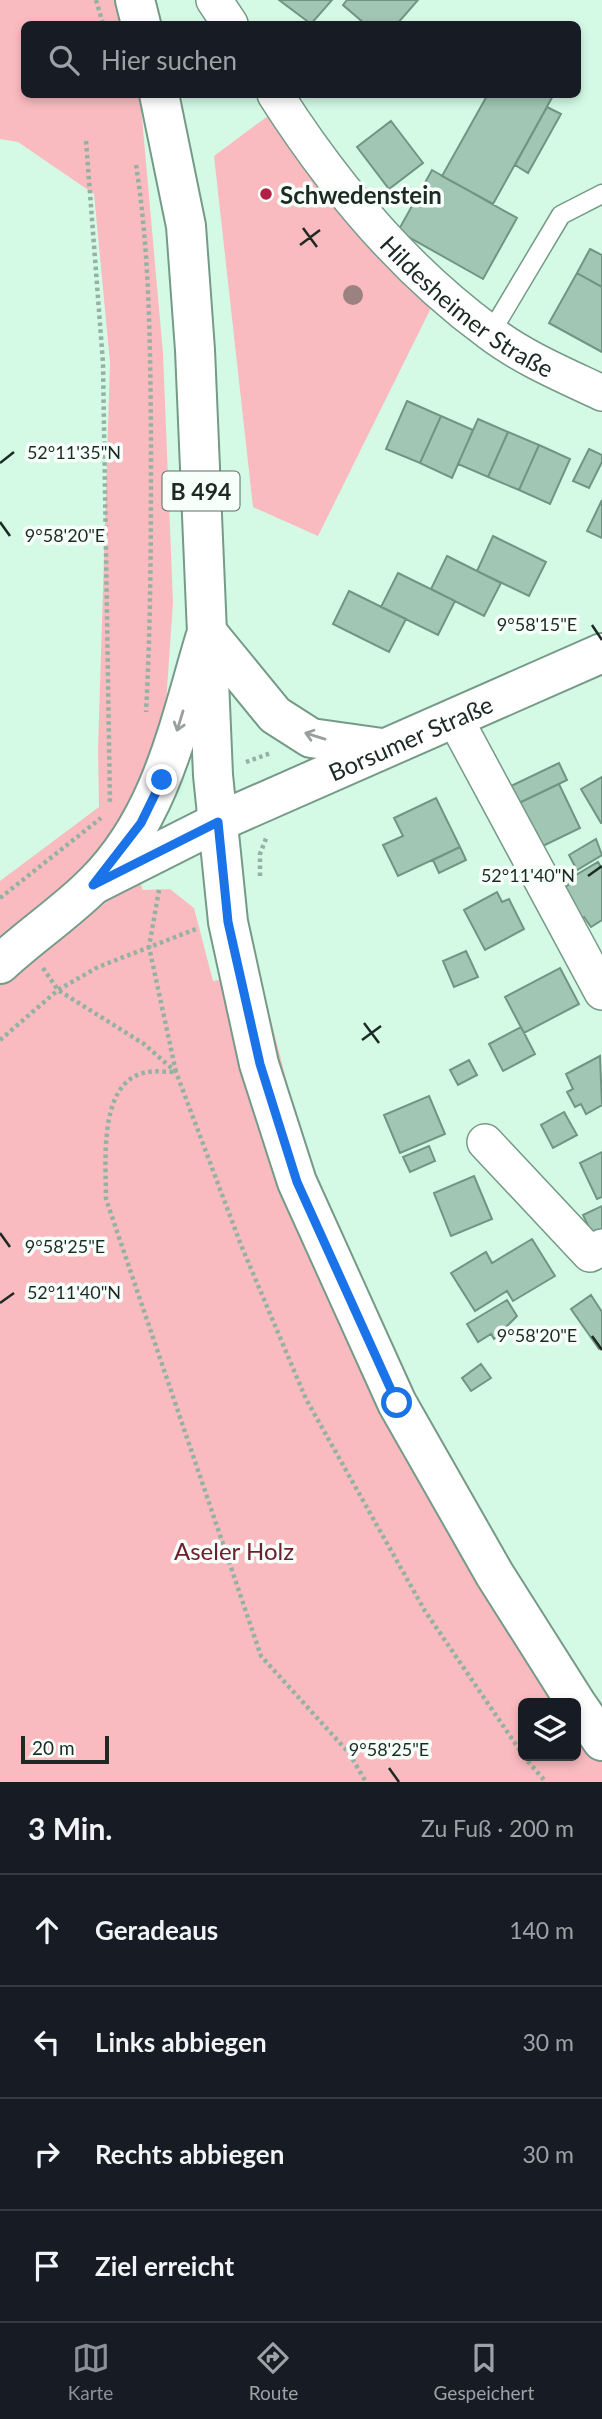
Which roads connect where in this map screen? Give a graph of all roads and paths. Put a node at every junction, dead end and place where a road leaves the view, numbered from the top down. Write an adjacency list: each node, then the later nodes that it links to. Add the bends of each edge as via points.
1 (96, 0): 4 (path)
2 (135, 0): 5 (main road)
3 (214, 0): 6 (street)
4 (102, 21)
5 (140, 21)
6 (228, 21)
7 (160, 98): 14 (main road, B 494, via 186,226)
8 (278, 98): 12 (street, Hildesheimer Straße, via 332,177 382,238)
9 (86, 141): 20 (path, via 103,363)
10 (134, 152): 17 (path, via 146,229 150,358 151,602)
11 (602, 194): 12 (lane, via 561,215)
12 (490, 334): 13 (street, Hildesheimer Straße)
13 (602, 393)
14 (207, 632): 18 (main road, one-way to 14, via 311,738 275,715); 21 (main road, B 494); 24 (main road, one-way to 24, via 162,780 141,823)
15 (602, 653): 16 (main road, Borsumer Straße)
16 (454, 717): 18 (main road, Borsumer Straße); 30 (street)
17 (146, 720)
18 (382, 748): 21 (main road, Borsumer Straße)
19 (121, 803): 20 (path)
20 (110, 812): 25 (path)
21 (218, 822): 24 (main road, Borsumer Straße); 26 (main road, B 494)
22 (269, 831): 23 (path, via 260,853)
23 (260, 878)
24 (93, 885): 27 (main road)
25 (0, 898)
26 (228, 922): 28 (path); 36 (main road, B 494, via 260,1064 302,1195 397,1403 495,1575)
27 (34, 932): 29 (main road); 31 (path, via 43,969)
28 (149, 947): 31 (path, via 98,967); 33 (path)
29 (0, 964)
30 (597, 972)
31 (58, 990): 32 (path); 33 (path, via 144,1044)
32 (0, 1040)
33 (176, 1072): 39 (path, via 241,1245 306,1399 425,1611); 41 (path, via 143,1073 119,1088 106,1132 106,1199 261,1656 349,1753)
34 (485, 1142): 35 (street, via 590,1254)
35 (602, 1247)
36 (573, 1698)
37 (581, 1710): 38 (main road, B 494)
38 (602, 1741)
39 (518, 1749)
40 (527, 1761): 42 (path)
41 (366, 1782)
42 (546, 1782)

